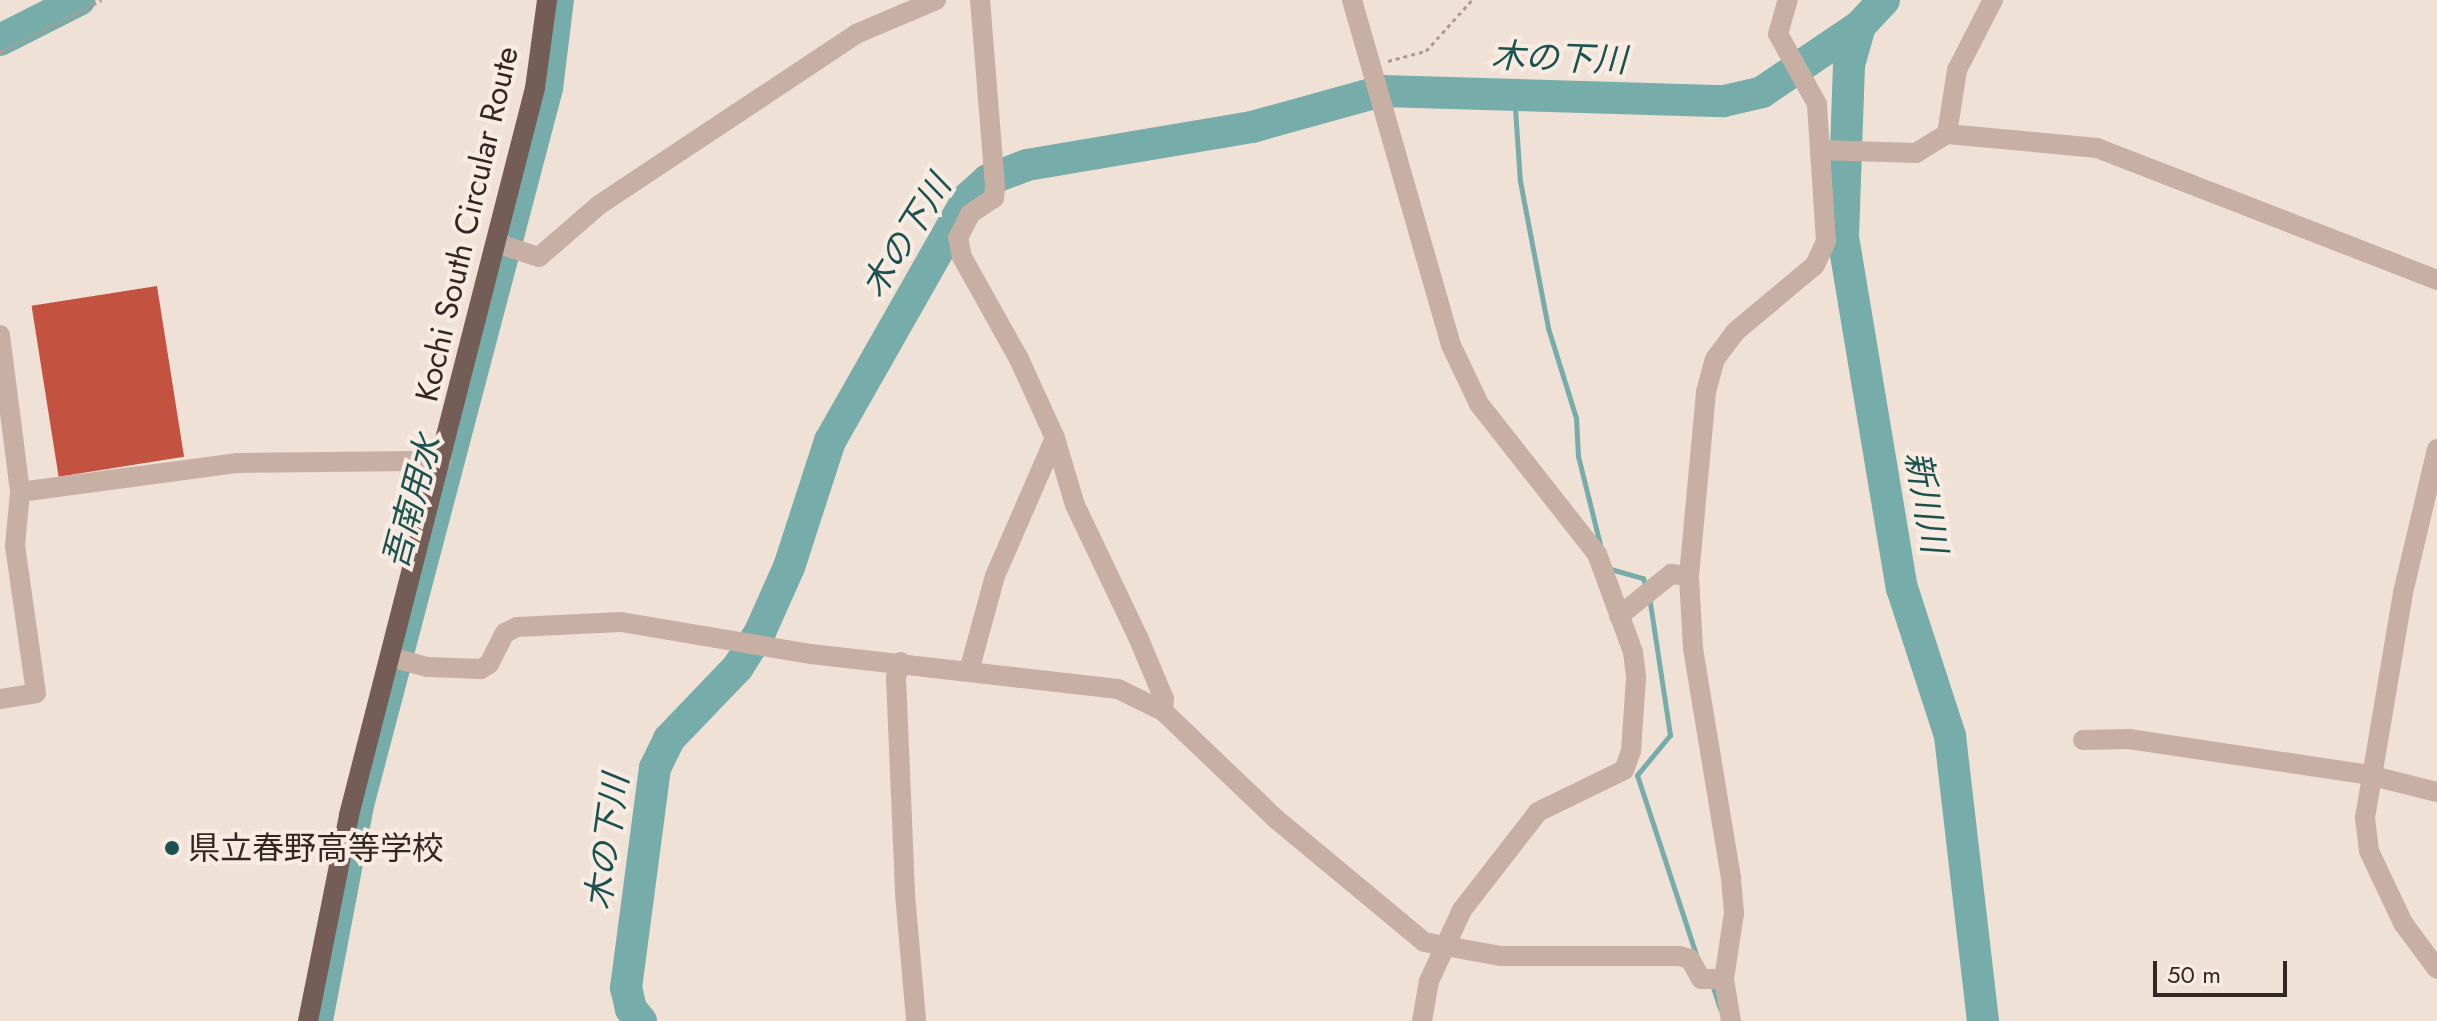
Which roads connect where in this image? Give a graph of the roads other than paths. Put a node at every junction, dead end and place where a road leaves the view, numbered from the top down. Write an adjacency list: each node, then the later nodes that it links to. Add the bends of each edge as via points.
1 (547, 0): 9 (main road, Kochi South Circular Route)
2 (936, 0): 9 (street, via 856,34 599,205 539,257)
3 (980, 0): 12 (street, via 994,198 970,214 958,238 962,257 1019,359)
4 (1352, 0): 17 (street, via 1451,345 1479,404 1597,554)
5 (1788, 0): 8 (street, via 1778,34 1817,104)
6 (1993, 0): 7 (street, via 1957,70)
7 (1947, 134): 8 (street, via 1916,153); 10 (street, via 2127,155)
8 (1825, 150): 16 (street, via 1826,241 1815,265 1735,332 1715,359 1706,392)
9 (507, 247): 14 (main road, Kochi South Circular Route)
10 (2437, 280)
11 (0, 335): 15 (street)
12 (1055, 438): 20 (street, via 995,576); 22 (street, via 1075,505 1138,637 1164,699)
13 (2437, 449): 24 (street)
14 (441, 461): 15 (street, via 238,463); 18 (main road, Kochi South Circular Route)
15 (20, 492): 21 (street, via 15,546 36,693)
16 (1689, 576): 17 (street, via 1671,574); 28 (street, via 1693,648 1734,913)
17 (1619, 616): 26 (street, via 1636,678 1631,751 1624,770 1538,812 1462,910)
18 (398, 660): 19 (street, via 481,669 505,633 517,627 621,622 674,635); 29 (main road, Kochi South Circular Route, via 349,815)
19 (901, 662): 20 (street); 30 (street, via 896,677 905,894)
20 (969, 671): 22 (street, via 1118,689)
21 (0, 699)
22 (1163, 711): 26 (street, via 1403,929)
23 (2083, 740): 24 (street, via 2129,739)
24 (2369, 775): 25 (street); 27 (street, via 2369,851 2403,923)
25 (2437, 792)
26 (1442, 946): 28 (street, via 1500,956 1679,956); 31 (street)
27 (2437, 969)
28 (1715, 978): 32 (street)
29 (308, 1021)
30 (916, 1021)
31 (1422, 1021)
32 (1731, 1021)

